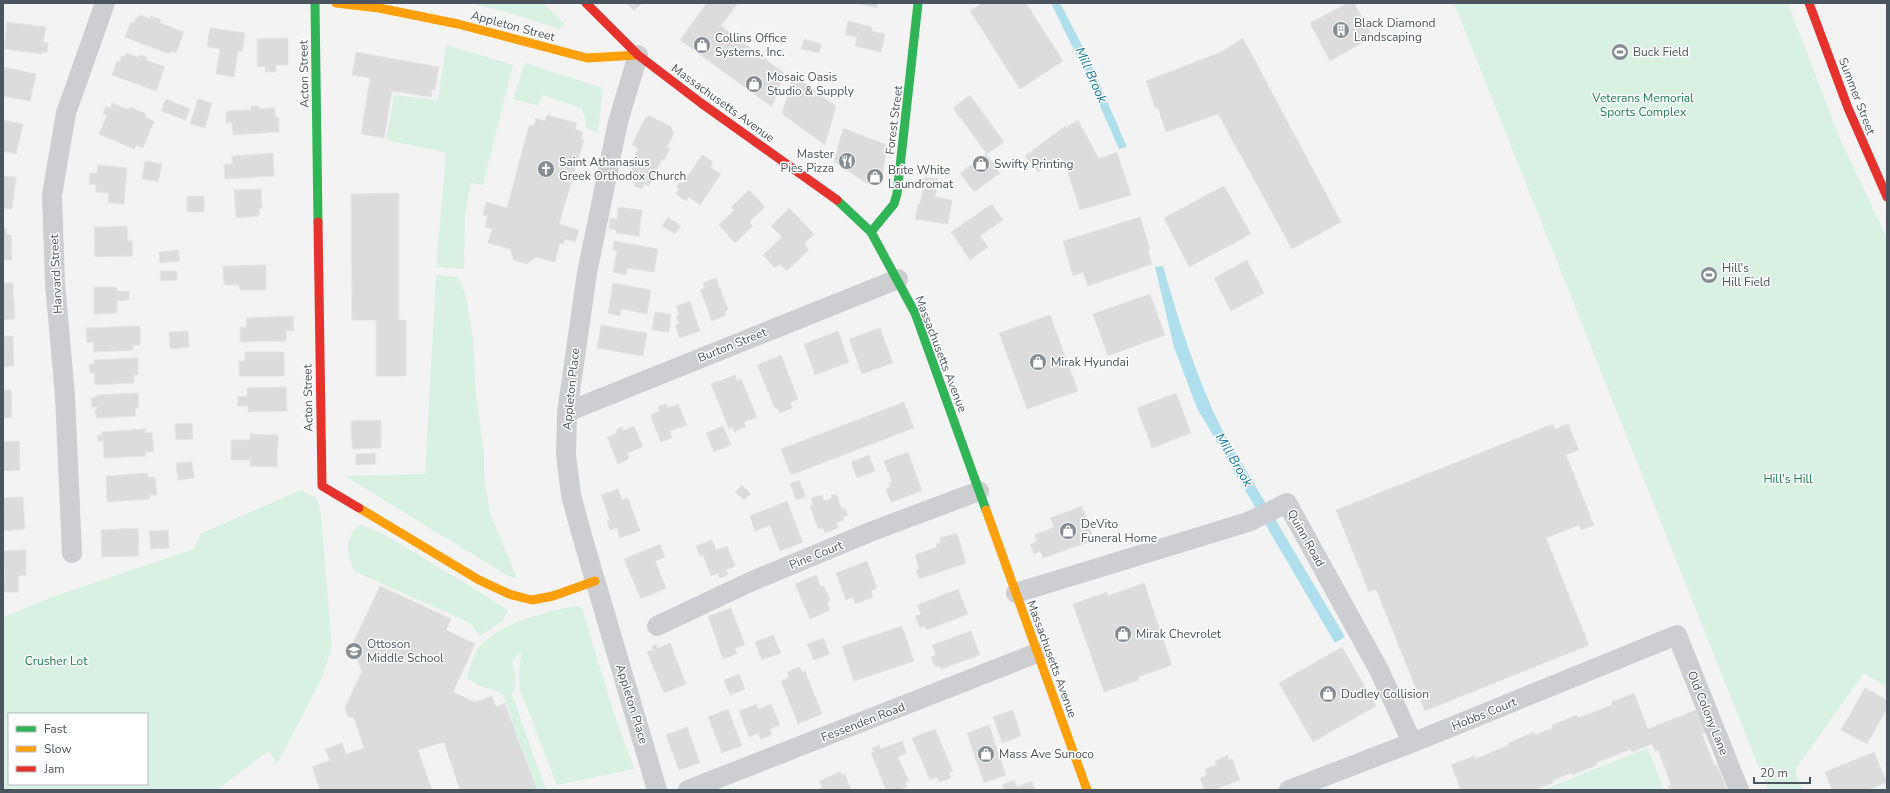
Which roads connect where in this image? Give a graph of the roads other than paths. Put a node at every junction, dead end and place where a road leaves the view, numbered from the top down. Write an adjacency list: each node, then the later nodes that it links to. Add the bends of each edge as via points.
1 (104, 3): 13 (street, Harvard Street, via 66,113 52,195)
2 (315, 3): 14 (street, Acton Street, via 322,486 479,580 509,594 532,600 553,596)
3 (336, 3): 7 (street, Appleton Street, via 379,8 458,24 587,58)
4 (586, 3): 7 (street, Massachusetts Avenue)
5 (918, 3): 9 (street, Forest Street, via 898,194 894,204)
6 (1809, 3): 8 (street, Summer Street, via 1848,108)
7 (638, 55): 9 (street, Massachusetts Avenue, via 701,103 832,195); 11 (street, Appleton Place, via 618,122 587,273)
8 (1887, 197)
9 (871, 232): 10 (street, Massachusetts Avenue)
10 (898, 279): 11 (street, Burton Street); 12 (street, Massachusetts Avenue, via 915,313)
11 (566, 412): 14 (street, Appleton Place, via 566,455 571,495)
12 (979, 491): 15 (street, Massachusetts Avenue); 16 (street, Pine Court, via 870,532 750,582)
13 (72, 553)
14 (595, 581): 20 (street, Appleton Place)
15 (1016, 593): 18 (street, Massachusetts Avenue); 19 (street, Quinn Road, via 1257,519 1287,503 1379,670)
16 (657, 626)
17 (1678, 635): 19 (street, Hobbs Court); 24 (street, Old Colony Lane)
18 (1037, 654): 21 (street, Fessenden Road); 22 (street, Massachusetts Avenue)
19 (1412, 742): 23 (street, Hobbs Court)
20 (658, 790)
21 (688, 790)
22 (1087, 790)
23 (1289, 790)
24 (1739, 790)

